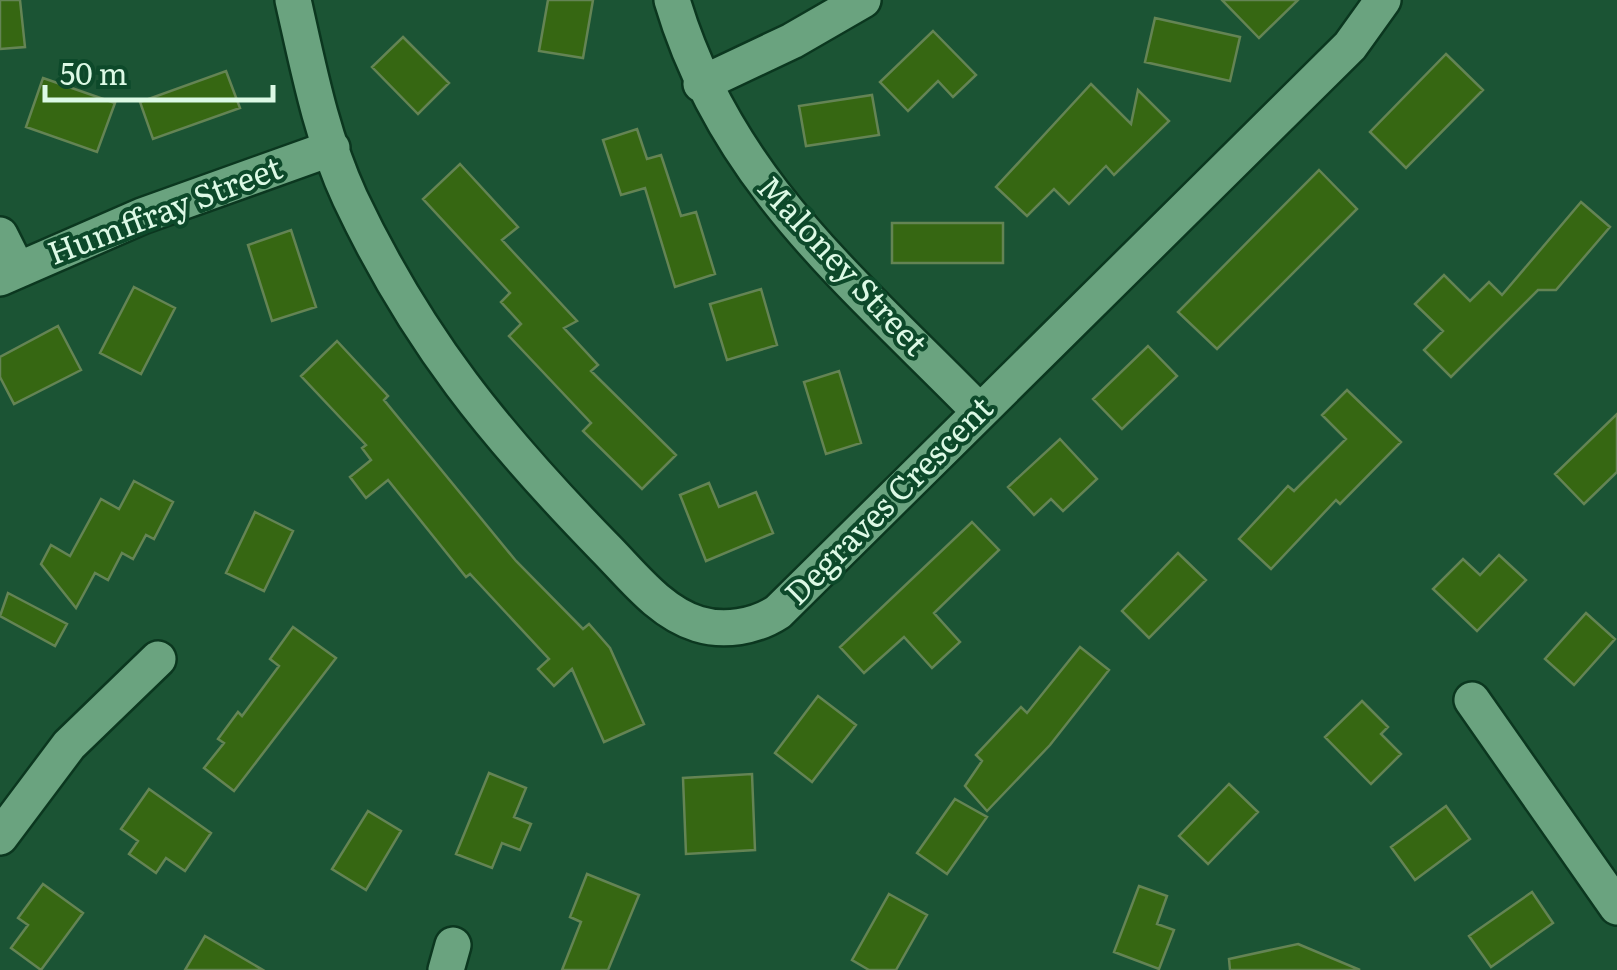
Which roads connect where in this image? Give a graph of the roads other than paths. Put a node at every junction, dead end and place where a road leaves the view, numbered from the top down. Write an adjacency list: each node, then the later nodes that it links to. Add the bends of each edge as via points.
1 (293, 0): 6 (street, Degraves Crescent)
2 (672, 0): 5 (street, Maloney Street)
3 (863, 0): 5 (street)
4 (1383, 0): 9 (street, Degraves Crescent, via 1350,46)
5 (701, 84): 9 (street, Maloney Street, via 758,178 806,235)
6 (332, 148): 8 (street, Humffray Street, via 142,216); 9 (street, Degraves Crescent, via 391,281 473,405 658,602 698,624 742,628 778,612)
7 (0, 235): 8 (street)
8 (8, 274)
9 (980, 412)
10 (158, 659): 12 (street, via 68,744)
11 (1472, 700): 13 (street)
12 (0, 838)
13 (1617, 907)

